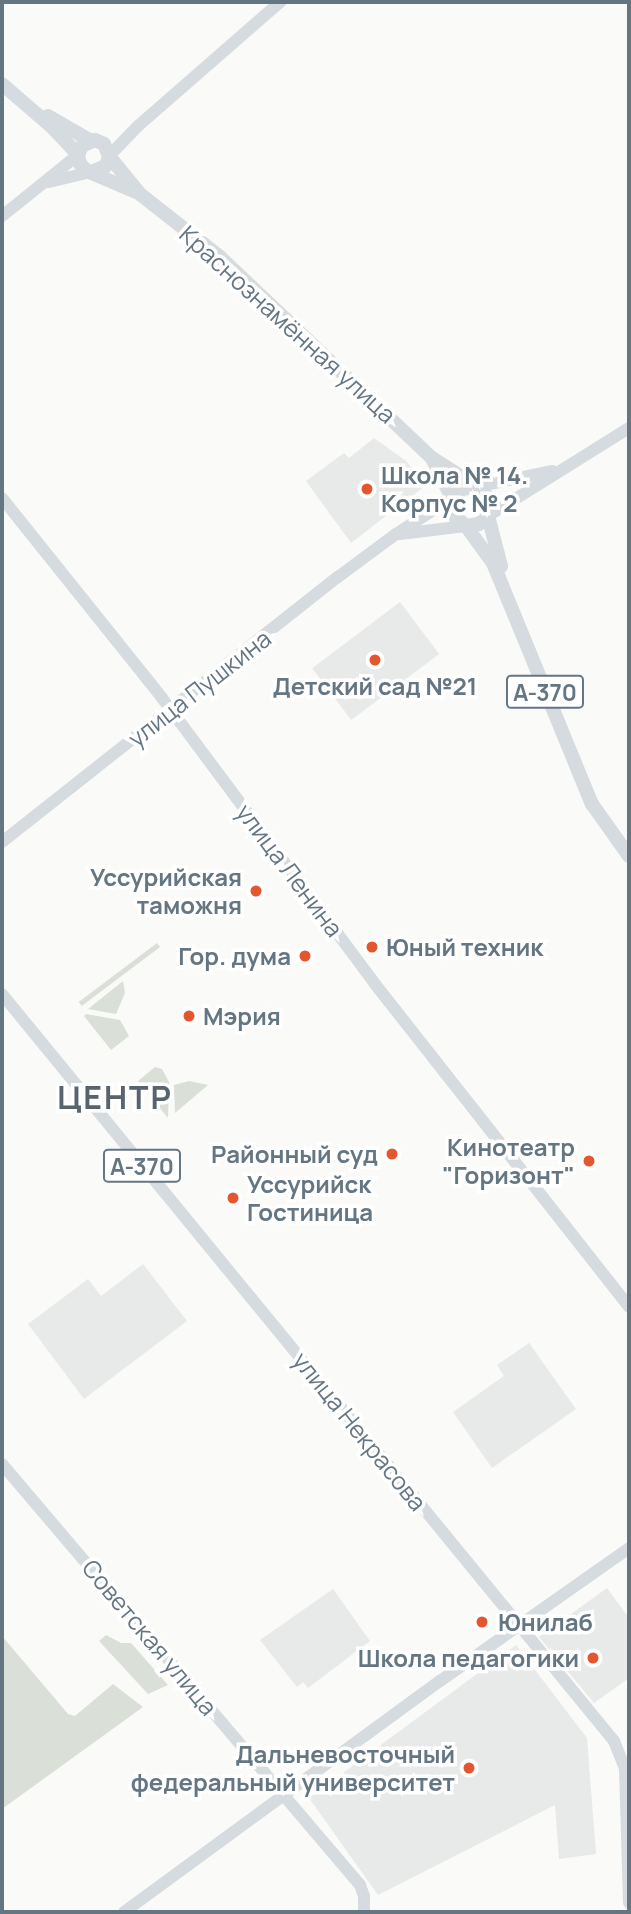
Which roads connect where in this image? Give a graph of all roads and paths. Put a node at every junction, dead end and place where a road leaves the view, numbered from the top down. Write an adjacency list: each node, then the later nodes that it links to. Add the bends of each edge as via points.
1 (280, 2): 4 (main road)
2 (2, 84): 3 (highway, А-370)
3 (25, 103): 5 (highway, А-370); 6 (highway, А-370)
4 (138, 126): 5 (main road); 7 (main road)
5 (91, 141): 6 (highway); 7 (highway, А-370, via 104,144)
6 (78, 155): 8 (highway, А-370, via 83,168); 9 (main road)
7 (109, 156): 8 (highway, via 102,170); 10 (highway, Краснознамённая улица / А-370)
8 (92, 172): 9 (main road); 10 (highway, Краснознамённая улица / А-370)
9 (46, 183): 11 (main road)
10 (140, 194): 13 (highway, Краснознамённая улица / А-370, via 220,257)
11 (2, 216)
12 (629, 428): 14 (main road)
13 (432, 458): 15 (highway, Краснознамённая улица / А-370); 17 (highway, Краснознамённая улица / А-370)
14 (562, 469): 15 (main road); 18 (main road)
15 (475, 487): 17 (highway, via 460,489); 18 (highway, А-370, via 488,497)
16 (2, 498): 21 (main road, улица Ленина)
17 (452, 498): 19 (highway, А-370, via 452,514); 20 (main road, улица Пушкина)
18 (488, 516): 19 (highway, via 479,524); 23 (highway, А-370, via 499,560 590,785)
19 (466, 526): 20 (main road); 24 (highway, А-370, via 492,563 592,804)
20 (396, 534): 21 (main road, улица Пушкина)
21 (170, 710): 22 (main road, улица Пушкина); 26 (main road, улица Ленина, via 375,984)
22 (2, 842)
23 (629, 846)
24 (629, 856)
25 (2, 994): 29 (main road, улица Некрасова / А-370)
26 (629, 1307)
27 (2, 1464): 30 (main road, Советская улица)
28 (629, 1548): 29 (main road)
29 (519, 1626): 30 (main road); 31 (main road, улица Некрасова / А-370, via 620,1753 625,1768)
30 (284, 1796): 32 (main road); 33 (main road, Советская улица, via 360,1885)
31 (629, 1903)
32 (124, 1912)
33 (364, 1912)

